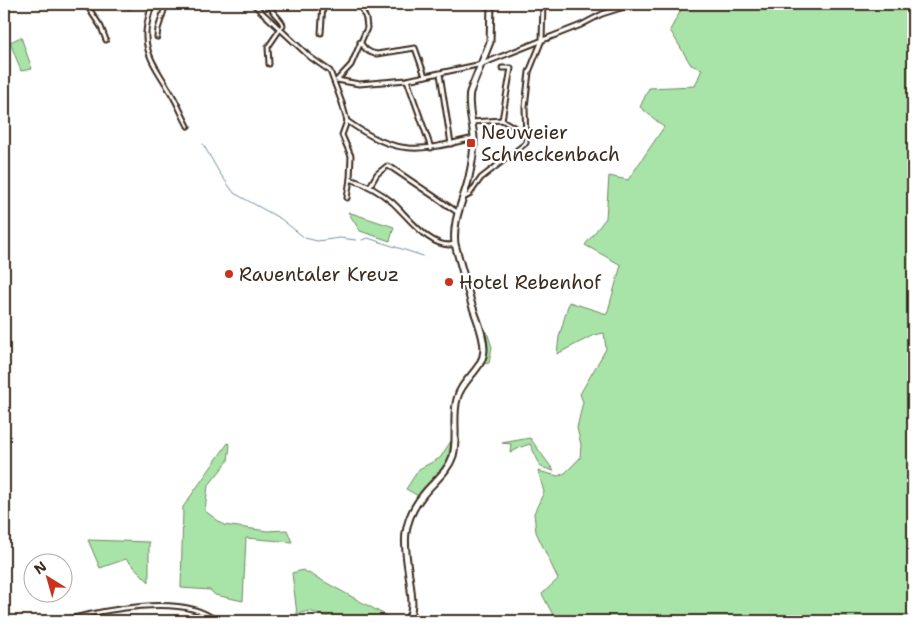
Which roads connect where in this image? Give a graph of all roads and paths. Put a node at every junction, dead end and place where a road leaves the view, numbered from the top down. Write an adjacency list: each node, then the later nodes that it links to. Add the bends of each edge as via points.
1 (86, 4): 14 (street)
2 (152, 4): 27 (street, via 146,31 147,49)
3 (166, 4): 13 (street)
4 (252, 4): 11 (street)
5 (271, 4): 11 (street, via 272,12 282,21)
6 (323, 4): 12 (street)
7 (360, 4): 16 (street, via 367,28)
8 (491, 4): 18 (main road, via 490,42)
9 (543, 4): 15 (street)
10 (634, 4): 15 (street)
11 (280, 29): 17 (street, via 268,47); 23 (street, via 330,71)
12 (321, 34)
13 (158, 37)
14 (106, 40)
15 (542, 40): 18 (street); 35 (street, via 530,72 525,108 526,143 481,178 469,195)
16 (360, 42): 21 (street, via 371,54 415,48); 23 (street, via 351,65)
17 (269, 64)
18 (482, 64): 20 (street); 26 (main road, via 470,92)
19 (502, 68): 24 (street, via 511,68)
20 (440, 74): 21 (street); 30 (street)
21 (425, 76): 22 (street)
22 (407, 80): 23 (street, via 360,84); 31 (street)
23 (335, 81): 25 (street)
24 (502, 120): 26 (street); 28 (street)
25 (347, 121): 31 (street, via 386,144 408,149); 32 (street, via 342,135 351,156)
26 (472, 122): 29 (main road)
27 (188, 126)
28 (517, 128)
29 (474, 138): 30 (street); 35 (main road, via 469,178)
30 (451, 144): 31 (street)
31 (431, 148)
32 (350, 179): 33 (street); 34 (street)
33 (370, 186): 36 (street, via 387,166); 37 (street, via 392,202 425,236)
34 (346, 198)
35 (462, 198): 36 (main road)
36 (457, 212): 37 (main road, via 453,232)
37 (455, 244): 40 (main road, via 482,334 484,352 480,364 456,399 453,455 449,464 422,495 408,522 405,553 412,604)
38 (61, 621): 39 (street, via 102,611 163,606 197,611)
39 (216, 621)
40 (407, 621)

